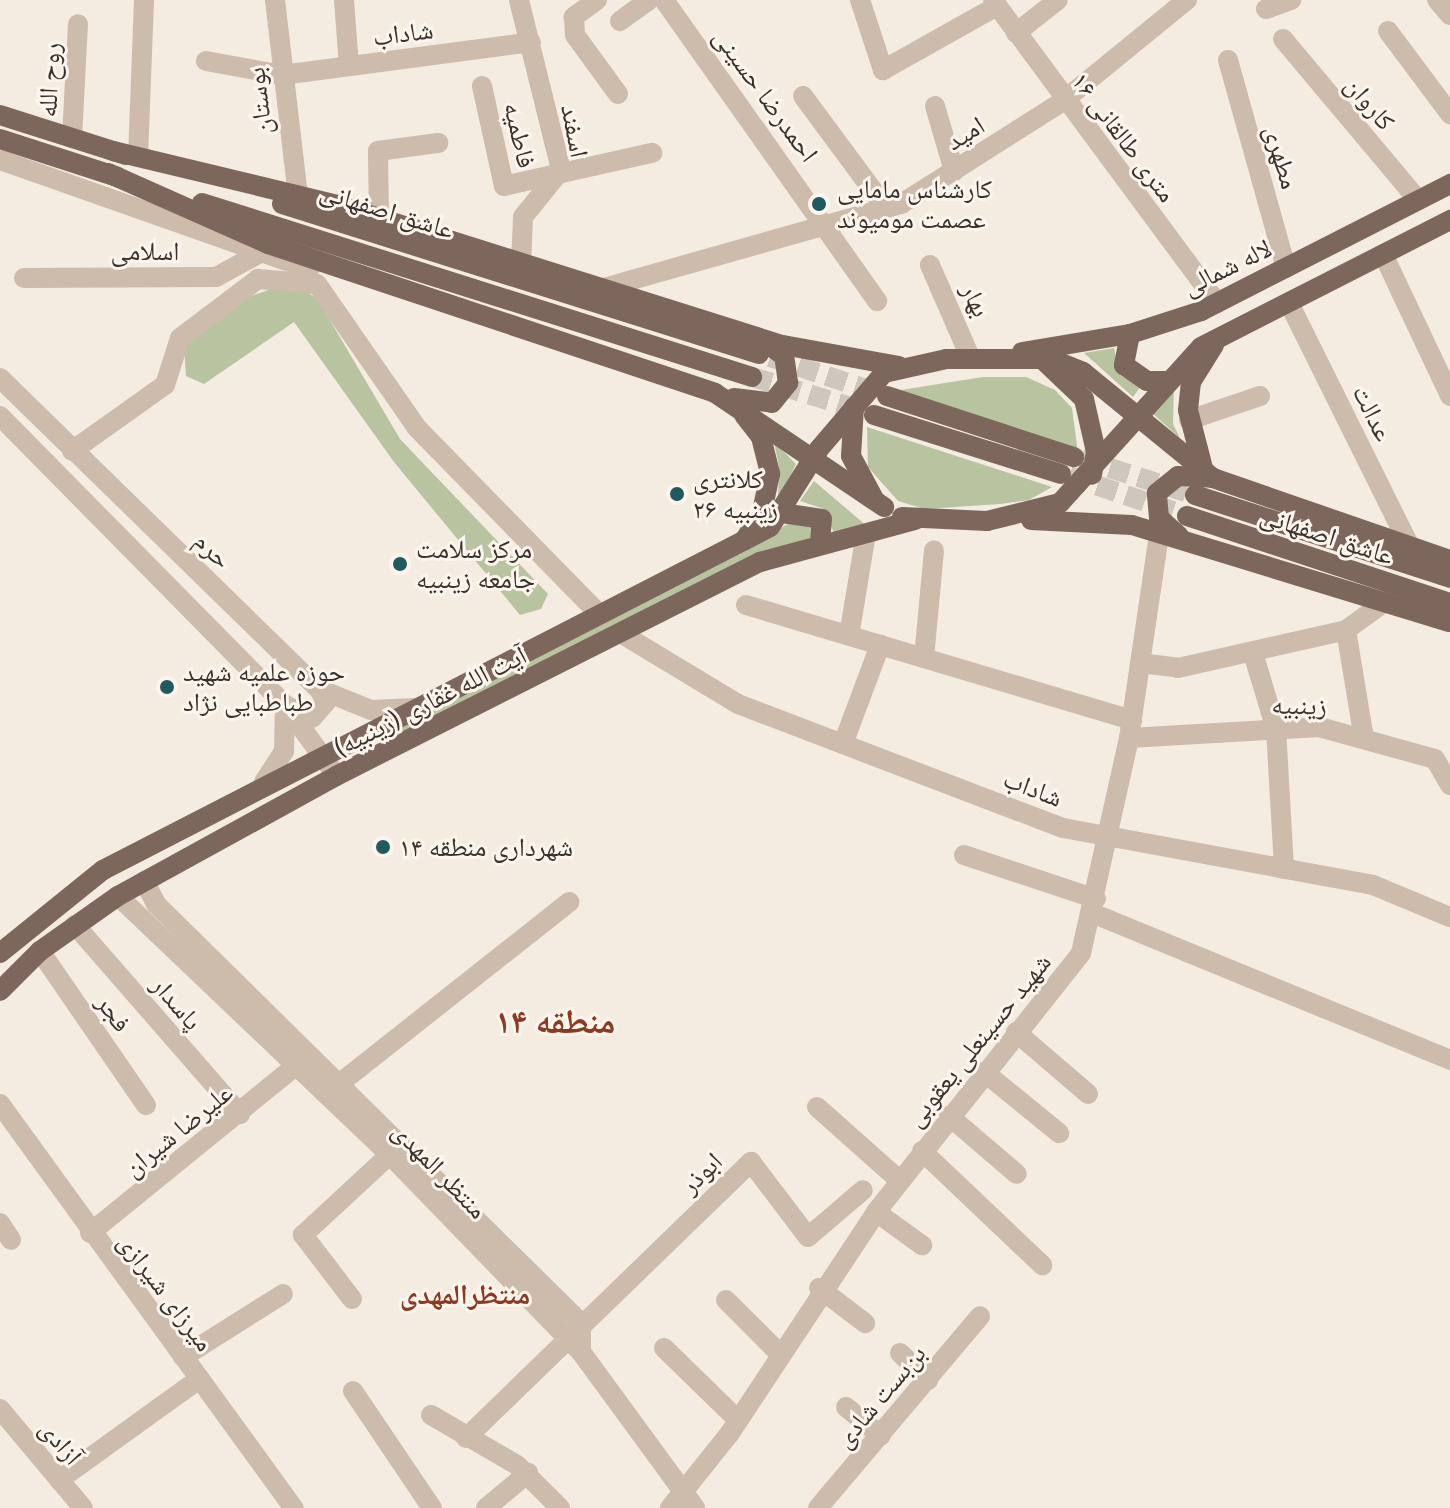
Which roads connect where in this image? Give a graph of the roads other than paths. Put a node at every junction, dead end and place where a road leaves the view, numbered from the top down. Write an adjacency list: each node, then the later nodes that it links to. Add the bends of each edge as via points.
1 (144, 0): 38 (street)
2 (275, 0): 25 (street, بوستان)
3 (344, 0): 24 (street)
4 (519, 0): 21 (street, اسفند)
5 (597, 0): 27 (street, via 574,17 575,35)
6 (649, 0): 16 (street)
7 (664, 0): 49 (street, احمدرضا حسینی)
8 (860, 0): 12 (street, via 883,70)
9 (1058, 0): 19 (street)
10 (1291, 0): 14 (street)
11 (1437, 0): 15 (street)
12 (995, 3): 19 (street, ۱۶ متری طالقانی)
13 (1176, 3): 29 (street, امید)
14 (1266, 9)
15 (1450, 15)
16 (620, 21)
17 (78, 24): 33 (street, روح الله)
18 (1388, 31): 31 (street)
19 (1016, 33): 29 (street, ۱۶ متری طالقانی)
20 (1283, 39): 45 (street, کاروان)
21 (531, 42): 24 (street, شاداب); 40 (street, اسفند)
22 (1228, 60): 54 (street, مطهری)
23 (206, 61): 25 (street, شاداب)
24 (349, 66): 25 (street, شاداب)
25 (282, 75): 44 (street, بوستان)
26 (482, 86): 40 (street, فاطمیه, via 504,186)
27 (618, 94)
28 (803, 96): 46 (street)
29 (1063, 101): 41 (street, امید); 59 (street, ۱۶ متری طالقانی)
30 (935, 106): 41 (street)
31 (1450, 114)
32 (0, 115): 33 (main road, عاشق اصفهانی)
33 (72, 138): 36 (main road, عاشق اصفهانی)
34 (0, 139): 42 (main road, عاشق اصفهانی)
35 (438, 143): 47 (street, via 378,151)
36 (113, 151): 38 (main road); 64 (main road, عاشق اصفهانی)
37 (652, 153): 40 (street)
38 (138, 157): 44 (main road)
39 (0, 160): 50 (street)
40 (561, 170): 52 (street, اسفند, via 523,217)
41 (954, 171): 46 (street, امید)
42 (108, 173): 56 (main road, via 268,244); 69 (main road, عاشق اصفهانی)
43 (1450, 184): 45 (main road, لاله شمالی)
44 (298, 195): 47 (main road)
45 (1418, 200): 54 (main road, لاله شمالی)
46 (886, 208): 49 (street, امید)
47 (379, 218): 52 (main road)
48 (1450, 220): 51 (main road)
49 (828, 223): 57 (street, امید); 58 (street, احمدرضا حسینی)
50 (260, 253): 55 (street, اسلامی, via 216,277); 56 (street)
51 (1383, 254): 60 (main road); 75 (street)
52 (521, 264): 57 (main road)
53 (930, 265): 66 (street, بهار)
54 (1286, 268): 59 (main road, لاله شمالی)
55 (24, 278)
56 (389, 284): 72 (main road)
57 (600, 289): 61 (main road)
58 (877, 301)
59 (1217, 303): 62 (main road, لاله شمالی)
60 (1289, 303): 63 (main road); 97 (street, عدالت)
61 (734, 328): 68 (main road, via 837,358); 72 (main road, via 784,356 788,383 772,403)
62 (1130, 334): 65 (main road, لاله شمالی); 71 (main road, via 1124,365 1147,381)
63 (1221, 337): 71 (main road); 81 (main road, via 1191,382)
64 (759, 354)
65 (1011, 355): 66 (main road); 67 (main road)
66 (970, 357): 68 (main road)
67 (1042, 359): 80 (main road, via 1083,372); 84 (main road, via 1084,399 1096,452)
68 (906, 367): 76 (main road, via 884,373)
69 (752, 377)
70 (0, 378): 82 (street, حرم)
71 (1167, 381): 80 (main road)
72 (715, 393): 77 (main road)
73 (887, 396): 78 (main road, via 1068,465)
74 (1260, 396): 81 (street)
75 (1450, 396)
76 (855, 404): 83 (main road, آیت الله غفاری (زینبیه)); 87 (main road, via 851,456 861,482)
77 (736, 405): 83 (main road); 96 (main road, via 761,437 770,474 762,513)
78 (874, 415)
79 (0, 416): 114 (street)
80 (1138, 418): 84 (main road); 85 (main road)
81 (1189, 420): 85 (main road)
82 (72, 451): 104 (street, via 165,385 180,338 258,279 286,276 317,284 417,428); 113 (street, حرم)
83 (813, 460): 87 (main road); 88 (main road, آیت الله غفاری (زینبیه))
84 (1092, 475): 91 (main road, via 1060,503)
85 (1208, 475): 95 (main road, via 1169,480 1154,504 1165,525); 97 (main road)
86 (1195, 495): 100 (main road, عاشق اصفهانی)
87 (884, 507): 90 (main road)
88 (782, 513): 94 (main road, via 822,519); 96 (main road, آیت الله غفاری (زینبیه))
89 (1187, 516): 102 (main road, عاشق اصفهانی)
90 (915, 520): 91 (main road); 92 (main road, آیت الله غفاری (زینبیه))
91 (987, 521): 93 (main road, via 1088,519)
92 (866, 533): 94 (main road, آیت الله غفاری (زینبیه)); 108 (street)
93 (1159, 534): 95 (main road); 112 (street, شهید حسینعلی یعقوبی)
94 (820, 543): 107 (main road, آیت الله غفاری (زینبیه), via 760,562)
95 (1194, 544): 101 (main road)
96 (740, 546): 104 (main road, آیت الله غفاری (زینبیه))
97 (1410, 547): 99 (main road)
98 (934, 550): 111 (street)
99 (1450, 560)
100 (1450, 578)
101 (1386, 601): 105 (main road); 106 (street)
102 (1450, 603)
103 (746, 605): 108 (street)
104 (601, 616): 115 (main road, آیت الله غفاری (زینبیه))
105 (1450, 622)
106 (1346, 630): 110 (street); 118 (street)
107 (622, 634): 119 (street, شاداب, via 738,704); 121 (main road, آیت الله غفاری (زینبیه))
108 (849, 636): 109 (street)
109 (880, 645): 111 (street); 119 (street)
110 (1253, 653): 112 (street, via 1178,668); 117 (street)
111 (924, 658): 116 (street)
112 (1140, 663): 116 (street, شهید حسینعلی یعقوبی)
113 (319, 689): 114 (street, via 326,702 312,718); 115 (street, حرم, via 371,710)
114 (285, 705): 120 (street); 122 (street, via 284,751)
115 (414, 708): 120 (main road, آیت الله غفاری (زینبیه))
116 (1130, 729): 117 (street, زینبیه); 124 (street, شهید حسینعلی یعقوبی)
117 (1276, 729): 118 (street, زینبیه, via 1319,727); 126 (street)
118 (1364, 739): 123 (street, زینبیه, via 1435,759)
119 (843, 744): 124 (street, شاداب, via 1063,828)
120 (322, 753): 121 (street); 122 (main road, آیت الله غفاری (زینبیه))
121 (336, 776): 127 (main road, آیت الله غفاری (زینبیه))
122 (264, 782): 135 (main road, آیت الله غفاری (زینبیه), via 103,870)
123 (1450, 785)
124 (1108, 837): 126 (street, شاداب); 130 (street, شهید حسینعلی یعقوبی)
125 (964, 855): 130 (street)
126 (1284, 869): 132 (street, شاداب, via 1373,885)
127 (144, 881): 128 (main road, آیت الله غفاری (زینبیه)); 131 (street)
128 (118, 896): 131 (street, منتظر المهدی); 133 (main road, آیت الله غفاری (زینبیه))
129 (569, 902): 141 (street)
130 (1094, 906): 137 (street, شهید حسینعلی یعقوبی, via 1081,953); 138 (street)
131 (150, 910): 139 (street, منتظر المهدی); 141 (street)
132 (1450, 917)
133 (75, 925): 134 (main road, آیت الله غفاری (زینبیه)); 146 (street, پاسدار)
134 (40, 951): 136 (main road, آیت الله غفاری (زینبیه)); 144 (street, فجر)
135 (0, 953)
136 (0, 991)
137 (1016, 1032): 140 (street, شهید حسینعلی یعقوبی); 142 (street)
138 (1450, 1060)
139 (298, 1064): 141 (street, منتظر المهدی); 146 (street, علیرضا شیران)
140 (984, 1072): 147 (street, شهید حسینعلی یعقوبی); 148 (street)
141 (332, 1088): 149 (street, منتظر المهدی)
142 (1088, 1094)
143 (0, 1104): 155 (street, میرزای شیرازی)
144 (146, 1105)
145 (817, 1107): 152 (street)
146 (240, 1114): 155 (street, علیرضا شیران)
147 (949, 1116): 150 (street, شهید حسینعلی یعقوبی); 151 (street)
148 (1059, 1133)
149 (395, 1150): 160 (street, via 303,1235); 164 (street, منتظر المهدی)
150 (922, 1151): 152 (street, شهید حسینعلی یعقوبی); 157 (street)
151 (1017, 1174)
152 (900, 1181): 154 (street, شهید حسینعلی یعقوبی)
153 (863, 1190): 164 (street, ابوذر, via 808,1237 751,1162)
154 (876, 1212): 156 (street); 158 (street, شهید حسینعلی یعقوبی)
155 (90, 1233): 168 (street, میرزای شیرازی)
156 (922, 1245)
157 (1042, 1265)
158 (819, 1288): 163 (street); 166 (street, شهید حسینعلی یعقوبی)
159 (283, 1294): 168 (street)
160 (352, 1299)
161 (726, 1300): 166 (street)
162 (980, 1316): 170 (street, بن‌بست شادی)
163 (865, 1323)
164 (577, 1338): 177 (street); 180 (street, منتظر المهدی)
165 (664, 1348): 175 (street)
166 (778, 1352): 175 (street, شهید حسینعلی یعقوبی)
167 (900, 1353): 170 (street)
168 (183, 1357): 169 (street, میرزای شیرازی)
169 (199, 1379): 179 (street); 182 (street, میرزای شیرازی)
170 (928, 1380): 176 (street, بن‌بست شادی)
171 (353, 1391): 183 (street)
172 (846, 1407): 176 (street)
173 (0, 1409): 179 (street, آزادی)
174 (431, 1415): 177 (street)
175 (738, 1420): 180 (street, شهید حسینعلی یعقوبی)
176 (881, 1436): 186 (street, بن‌بست شادی)
177 (466, 1438): 178 (street)
178 (528, 1473): 184 (street); 185 (street)
179 (59, 1480): 181 (street, آزادی)
180 (683, 1504)
181 (77, 1506)
182 (294, 1508)
183 (432, 1508)
184 (486, 1508)
185 (560, 1508)
186 (818, 1508)

